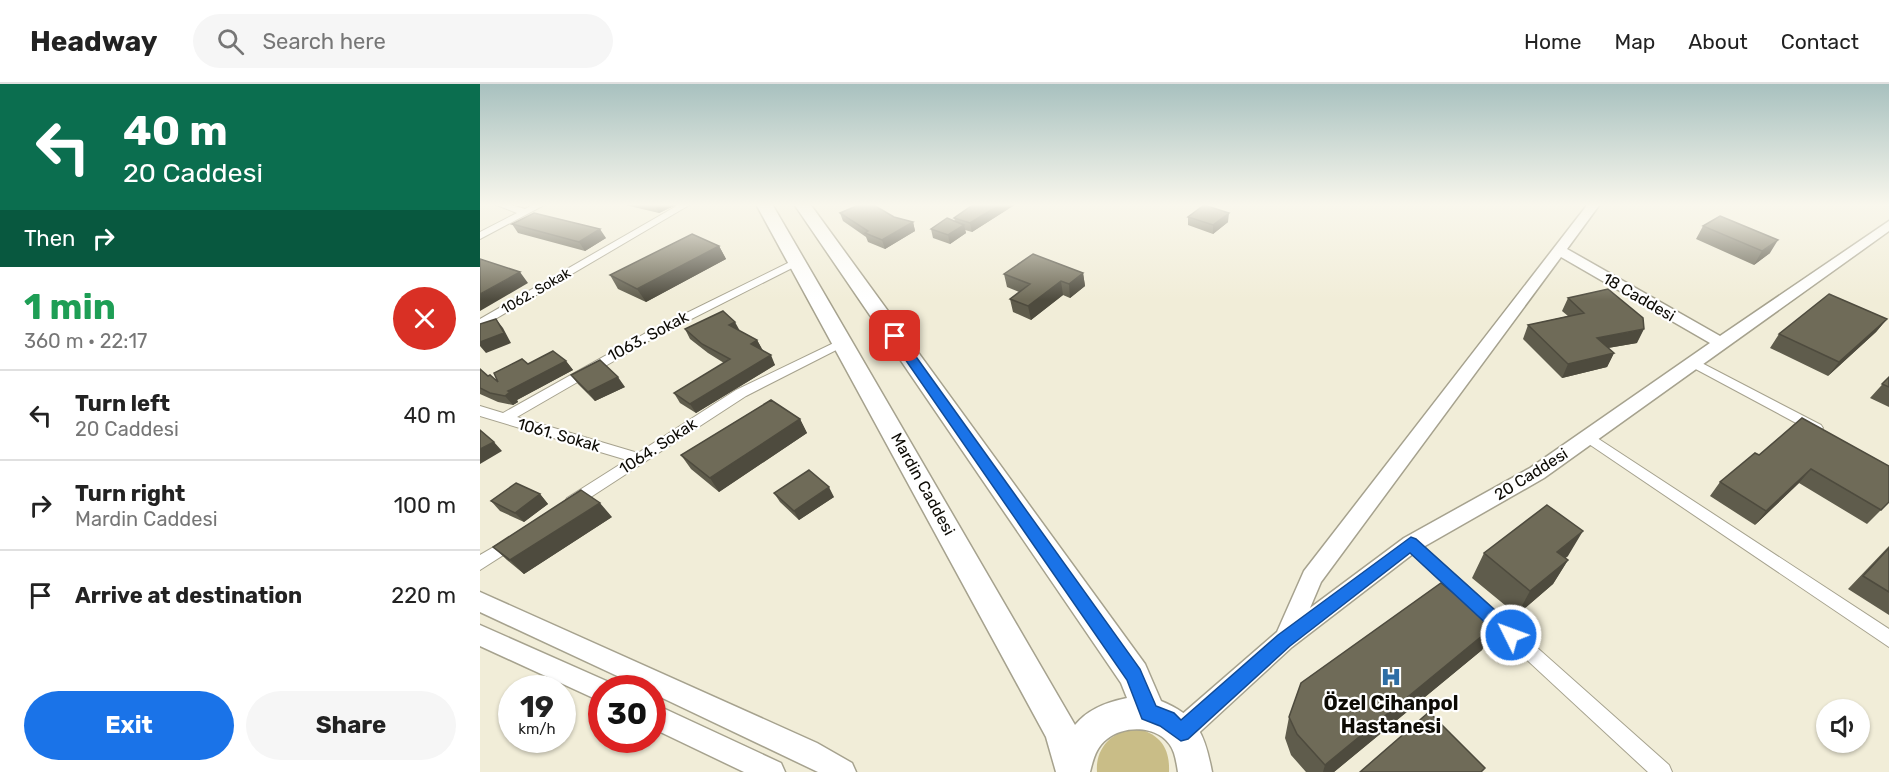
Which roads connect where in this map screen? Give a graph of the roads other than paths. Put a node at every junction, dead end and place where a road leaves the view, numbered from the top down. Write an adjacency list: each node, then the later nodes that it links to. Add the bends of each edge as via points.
1 (631, 236): 8 (street, 1062. Sokak)
2 (782, 236): 7 (highway, Mardin Caddesi)
3 (825, 236): 26 (highway, via 1134,675)
4 (1569, 236): 6 (street)
5 (1873, 236): 10 (street, 20 Caddesi)
6 (1558, 250): 10 (street, 18 Caddesi); 24 (street, via 1312,577)
7 (796, 262): 9 (highway, Mardin Caddesi); 13 (street, 1063. Sokak, via 608,357)
8 (480, 324)
9 (844, 343): 16 (street, 1064. Sokak, via 741,393); 30 (highway, Mardin Caddesi, via 1061,731)
10 (1721, 343): 11 (street, 20 Caddesi)
11 (1694, 363): 14 (street); 15 (street, 20 Caddesi)
12 (480, 411): 13 (street, 1061. Sokak)
13 (504, 419): 16 (street, 1061. Sokak)
14 (1827, 434)
15 (1588, 437): 19 (street, 20 Caddesi, via 1537,473); 23 (street)
16 (639, 459): 17 (street, 1064. Sokak)
17 (560, 511)
18 (520, 537): 20 (street)
19 (1411, 544): 24 (street, 20 Caddesi); 33 (street)
20 (480, 563)
21 (480, 602): 32 (street, via 808,752)
22 (480, 635): 25 (street)
23 (1889, 639)
24 (1284, 640): 28 (street, 20 Caddesi)
25 (588, 685)
26 (1149, 712): 28 (highway); 30 (highway, Mardin Caddesi, via 1132,711 1100,723 1078,751)
27 (666, 721): 31 (street)
28 (1181, 732): 29 (highway)
29 (1197, 769)
30 (1072, 771)
31 (772, 772)
32 (843, 772)
33 (1662, 772)

